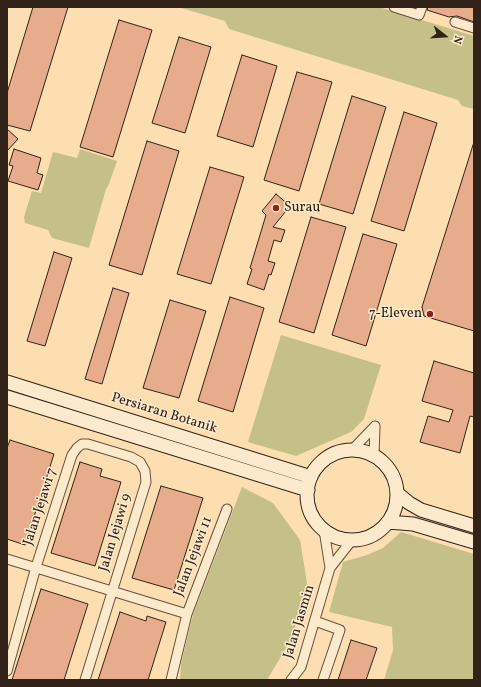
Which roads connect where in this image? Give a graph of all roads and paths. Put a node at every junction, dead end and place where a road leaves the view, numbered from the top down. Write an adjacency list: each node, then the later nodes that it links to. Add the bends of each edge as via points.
1 (394, 7): 2 (street)
2 (421, 11)
3 (455, 22): 4 (street)
4 (474, 28)
5 (7, 382): 10 (main road, Persiaran Botanik)
6 (7, 397): 11 (main road)
7 (352, 450): 9 (main road); 9 (street, via 375,426); 10 (main road, via 328,458 318,466)
8 (72, 456): 20 (street, Jalan Jejawi 7); 22 (street, Jalan Jejawi 9, via 82,444 88,444 131,457 140,462 145,471 146,482)
9 (374, 456): 12 (main road, via 390,471)
10 (311, 477): 11 (main road)
11 (308, 490): 16 (main road, via 311,512 317,524)
12 (397, 493): 14 (main road, via 395,508); 15 (main road, via 421,510)
13 (227, 509): 23 (street, Jalan Jejawi 11)
14 (388, 522): 17 (main road, via 378,532 366,538); 18 (main road, via 413,524)
15 (474, 526)
16 (324, 530): 17 (main road, via 337,538); 21 (street, Jalan Jasmin)
17 (352, 540): 21 (street, Jalan Jasmin)
18 (474, 542)
19 (7, 559): 20 (street)
20 (36, 567): 22 (street); 26 (street, Jalan Jejawi 7)
21 (330, 568): 24 (street, Jalan Jasmin)
22 (112, 592): 23 (street); 27 (street, Jalan Jejawi 9)
23 (187, 614): 28 (street, Jalan Jejawi 11)
24 (315, 621): 25 (street, Jalan Jasmin); 31 (street, via 340,630)
25 (302, 667): 29 (street, Jalan Jasmin); 30 (street)
26 (7, 671)
27 (85, 680)
28 (171, 680)
29 (291, 680)
30 (299, 680)
31 (323, 680)

